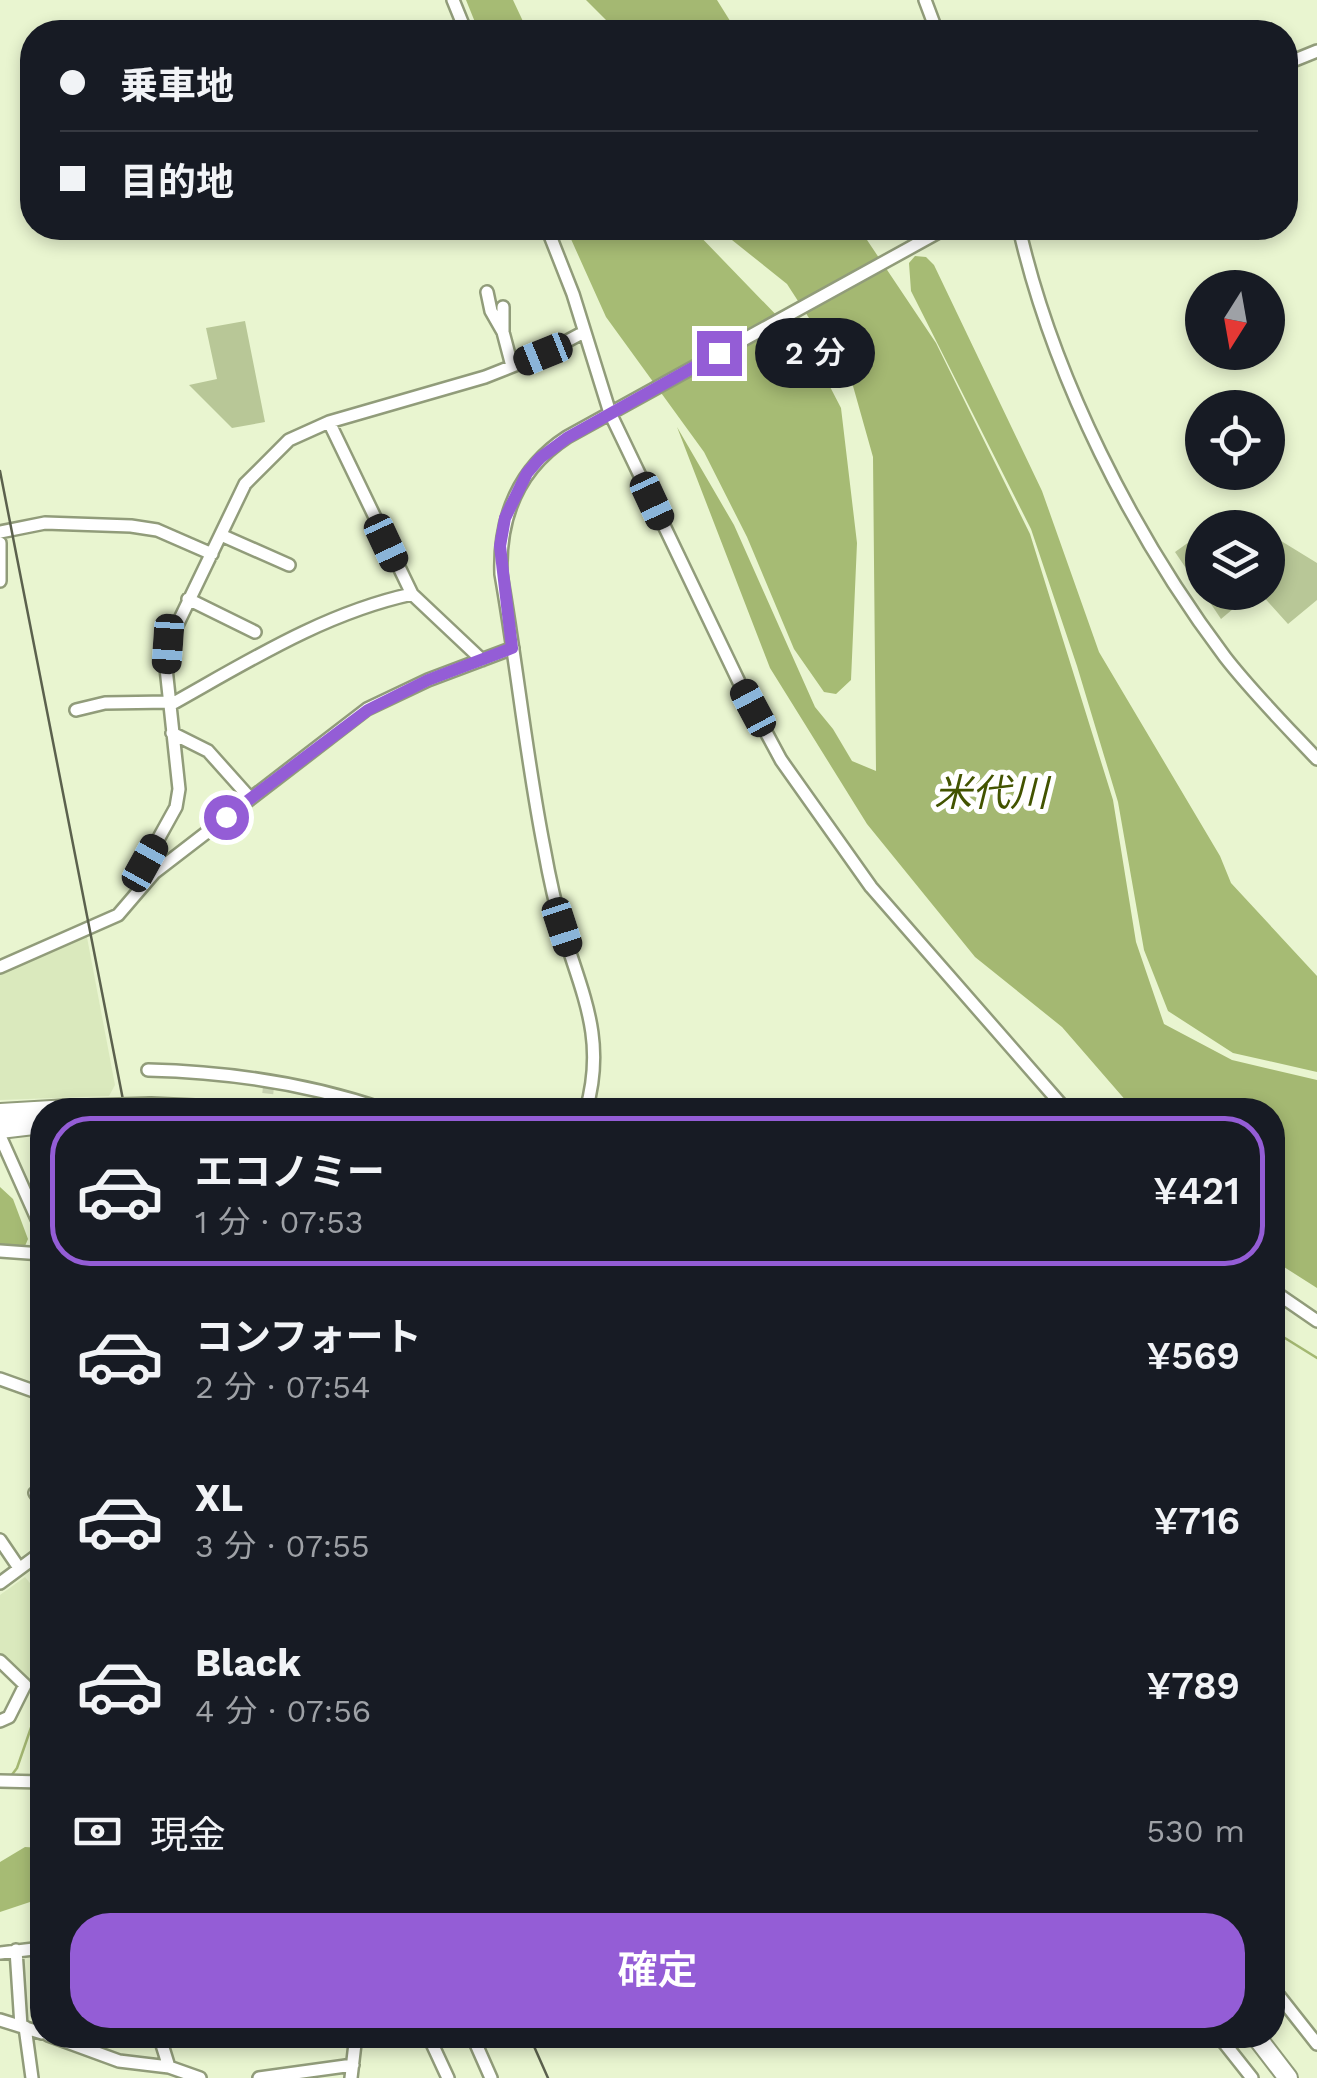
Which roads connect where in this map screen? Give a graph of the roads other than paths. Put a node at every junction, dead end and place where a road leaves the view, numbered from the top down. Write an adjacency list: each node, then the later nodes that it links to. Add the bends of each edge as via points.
1 (552, 240): 7 (street)
2 (924, 240): 9 (street)
3 (1022, 240): 25 (street, via 1066,372 1126,501 1225,656)
4 (487, 292): 6 (street)
5 (503, 307): 6 (street)
6 (503, 332): 8 (street)
7 (584, 332): 8 (street); 9 (street)
8 (512, 366): 10 (street)
9 (616, 410): 20 (street, via 540,458 513,498 500,546); 32 (street, via 781,760 871,886)
10 (329, 422): 12 (street, via 289,440 266,460 245,484); 17 (street)
11 (0, 532): 14 (street, via 45,524 131,526)
12 (220, 536): 14 (street); 15 (street)
13 (0, 543): 16 (street)
14 (212, 554): 18 (street)
15 (289, 566)
16 (0, 581)
17 (412, 594): 21 (street); 22 (street, via 330,619)
18 (188, 599): 19 (street); 22 (street, via 168,644)
19 (256, 632)
20 (512, 648): 21 (street); 31 (street, via 552,888 594,1040)
21 (482, 660): 26 (street, via 368,710)
22 (170, 704): 23 (street, via 106,703); 24 (street)
23 (76, 710)
24 (172, 732): 26 (street, via 208,750); 27 (street, via 179,789 145,863)
25 (1317, 758)
26 (250, 798): 27 (street)
27 (154, 872): 28 (street, via 118,915)
28 (0, 967)
29 (148, 1070): 30 (street, via 245,1078)
30 (349, 1098)
31 (589, 1098)
32 (1056, 1098)
33 (30, 1112): 34 (highway)
34 (0, 1114): 35 (highway)
35 (30, 1119)
36 (30, 1123): 37 (highway)
37 (0, 1132): 38 (street)
38 (5, 1161): 39 (street)
39 (30, 1208)
40 (0, 1252): 41 (street)
41 (30, 1253)
42 (1285, 1299): 43 (street)
43 (1317, 1320)
44 (0, 1379): 45 (street)
45 (30, 1390)
46 (0, 1540): 48 (street)
47 (30, 1562): 48 (street)
48 (20, 1568): 49 (street)
49 (0, 1582)
50 (0, 1661): 51 (street, via 25,1685 9,1717)
51 (0, 1721)
52 (0, 1782): 53 (street)
53 (30, 1782)
54 (30, 1949): 55 (street)
55 (16, 1950): 56 (street); 59 (street)
56 (0, 1953)
57 (1285, 2003): 61 (street)
58 (0, 2020): 59 (street)
59 (23, 2026): 60 (street); 71 (street)
60 (30, 2029)
61 (1317, 2044)
62 (83, 2048): 69 (street)
63 (163, 2048): 69 (street)
64 (355, 2048): 70 (street)
65 (434, 2048): 74 (street)
66 (478, 2048): 75 (street)
67 (1228, 2048): 76 (street)
68 (1265, 2048): 77 (highway)
69 (169, 2067): 72 (street)
70 (354, 2073): 73 (street)
71 (32, 2078)
72 (200, 2078)
73 (264, 2078)
74 (448, 2078)
75 (492, 2078)
76 (1252, 2078)
77 (1288, 2078)

